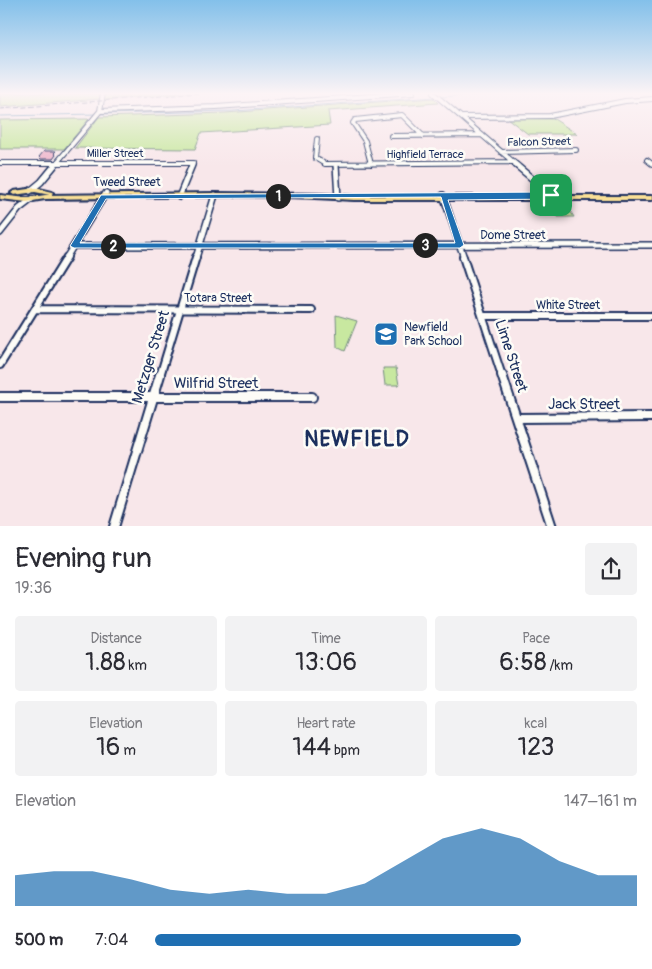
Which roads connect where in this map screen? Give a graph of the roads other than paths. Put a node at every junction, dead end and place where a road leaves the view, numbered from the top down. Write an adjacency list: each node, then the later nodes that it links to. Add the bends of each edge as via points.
1 (460, 117): 5 (street)
2 (94, 118): 14 (street)
3 (371, 118): 16 (street, via 355,120 353,124 365,141)
4 (405, 118): 7 (street)
5 (482, 135): 7 (street); 10 (street)
6 (391, 136): 7 (street)
7 (423, 136)
8 (317, 140): 15 (street, Highfield Terrace, via 316,160)
9 (576, 150): 10 (street, Falcon Street)
10 (501, 152): 12 (street)
11 (647, 160): 17 (street)
12 (513, 162): 16 (street, Highfield Terrace); 27 (street)
13 (0, 163): 14 (street, Miller Street)
14 (57, 163): 18 (street); 23 (street, Miller Street, via 193,163)
15 (336, 164): 16 (street, Highfield Terrace); 25 (street)
16 (371, 164)
17 (652, 164)
18 (41, 182): 19 (street); 20 (street)
19 (30, 191): 20 (main road, Tweed Street); 21 (main road); 29 (main road)
20 (38, 191): 22 (main road, Tweed Street); 30 (main road)
21 (0, 195): 29 (main road)
22 (105, 195): 23 (main road, Tweed Street); 30 (main road, Tweed Street); 35 (street)
23 (180, 195): 24 (main road, Tweed Street)
24 (215, 195): 25 (main road, Tweed Street); 36 (street, Metzger Street)
25 (338, 196): 26 (main road, Tweed Street)
26 (444, 196): 27 (main road, Tweed Street); 33 (street, Lime Street)
27 (553, 196): 28 (main road, Tweed Street)
28 (652, 196)
29 (23, 199): 30 (main road, Tweed Street); 31 (street)
30 (32, 199): 31 (street)
31 (18, 210): 32 (street)
32 (0, 233)
33 (460, 245): 34 (street, Dome Street); 36 (street, Dome Street); 40 (street, Lime Street)
34 (652, 245)
35 (74, 246): 36 (street, Dome Street); 37 (street)
36 (200, 246): 38 (street, Metzger Street)
37 (34, 310): 38 (street, Totara Street); 42 (street)
38 (180, 310): 39 (street, Totara Street); 43 (street, Metzger Street)
39 (311, 310)
40 (484, 316): 41 (street, White Street); 47 (street, Lime Street)
41 (652, 316)
42 (0, 366)
43 (153, 397): 44 (street, Wilfrid Street); 45 (street, Wilfrid Street); 48 (street, Metzger Street)
44 (312, 397)
45 (0, 398)
46 (652, 417): 47 (street, Jack Street)
47 (516, 418): 49 (street, Lime Street)
48 (114, 526)
49 (552, 526)

